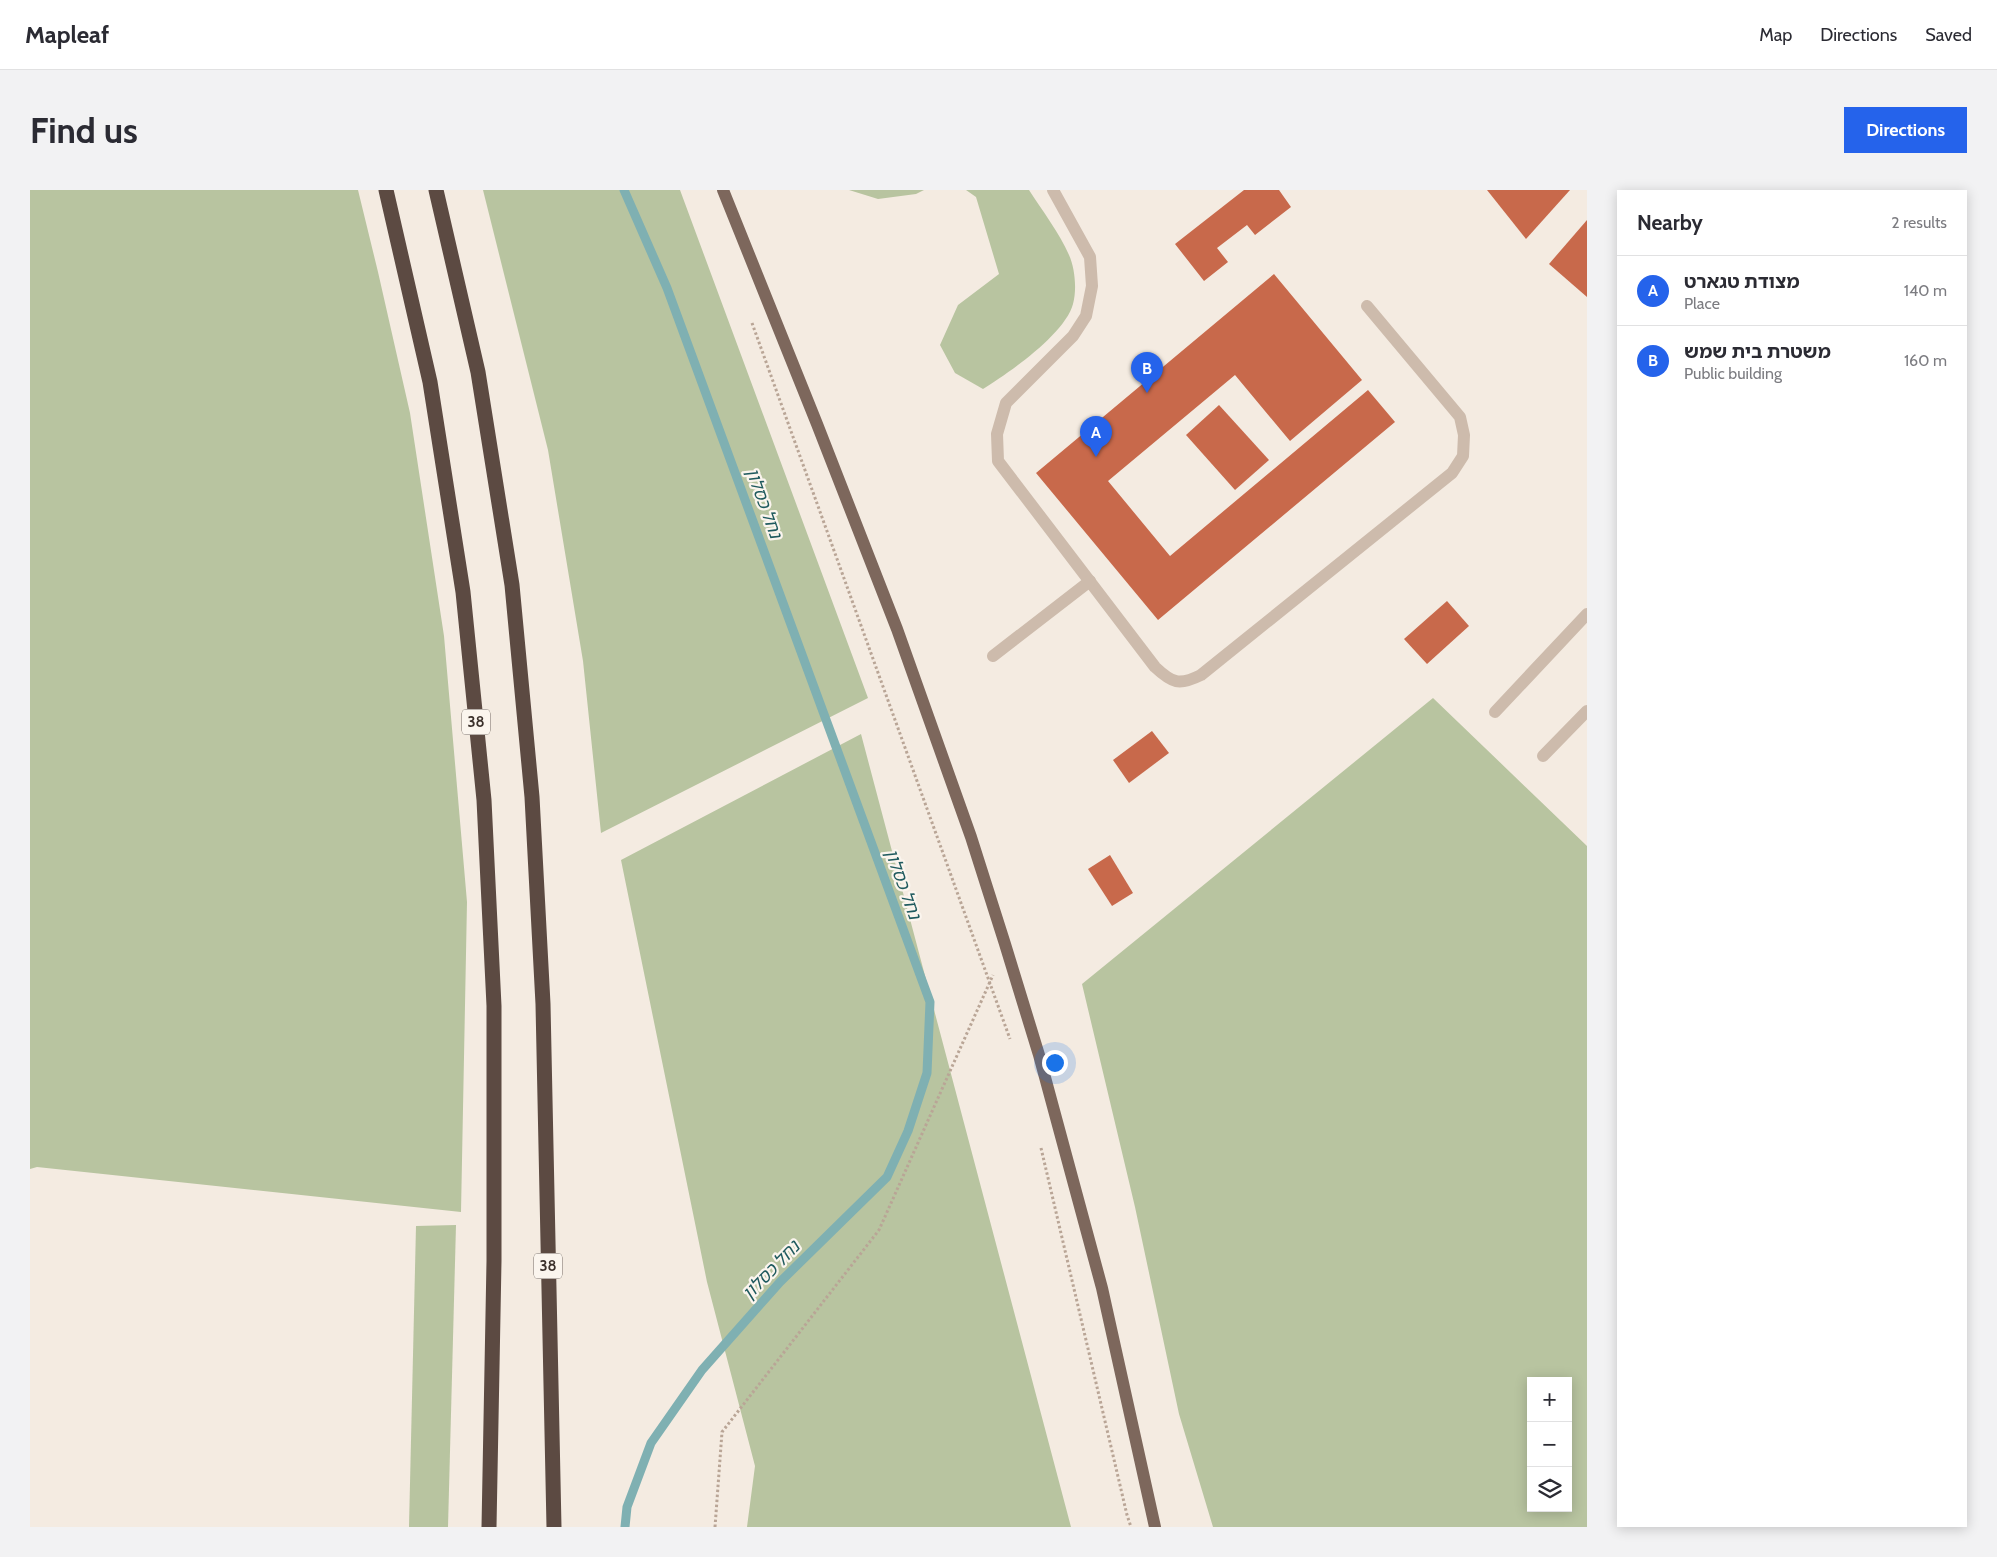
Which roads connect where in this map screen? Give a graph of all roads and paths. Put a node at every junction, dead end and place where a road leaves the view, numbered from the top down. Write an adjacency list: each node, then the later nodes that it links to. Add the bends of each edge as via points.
1 (386, 190): 17 (highway, 38, via 433,401 463,592 484,800 494,1006)
2 (436, 190): 18 (highway, 38, via 480,382 512,586 532,797 543,1004)
3 (724, 190): 13 (main road, via 896,629)
4 (1053, 190): 7 (lane, via 1090,256 1092,286 1086,316 1073,336 1006,403 997,434 998,461)
5 (1367, 306): 7 (lane, via 1460,417 1464,436 1463,456 1452,474 1201,675 1187,682 1168,680 1155,667)
6 (751, 320): 14 (path)
7 (1090, 581): 9 (lane)
8 (1587, 614): 11 (lane)
9 (993, 656)
10 (1587, 711): 12 (lane)
11 (1495, 712)
12 (1543, 756)
13 (1006, 944): 14 (path); 21 (main road, via 1102,1288)
14 (990, 982): 15 (path); 19 (path, via 879,1230 722,1432)
15 (1014, 1048)
16 (1039, 1143): 20 (path)
17 (489, 1527)
18 (554, 1527)
19 (716, 1527)
20 (1131, 1527)
21 (1155, 1527)

